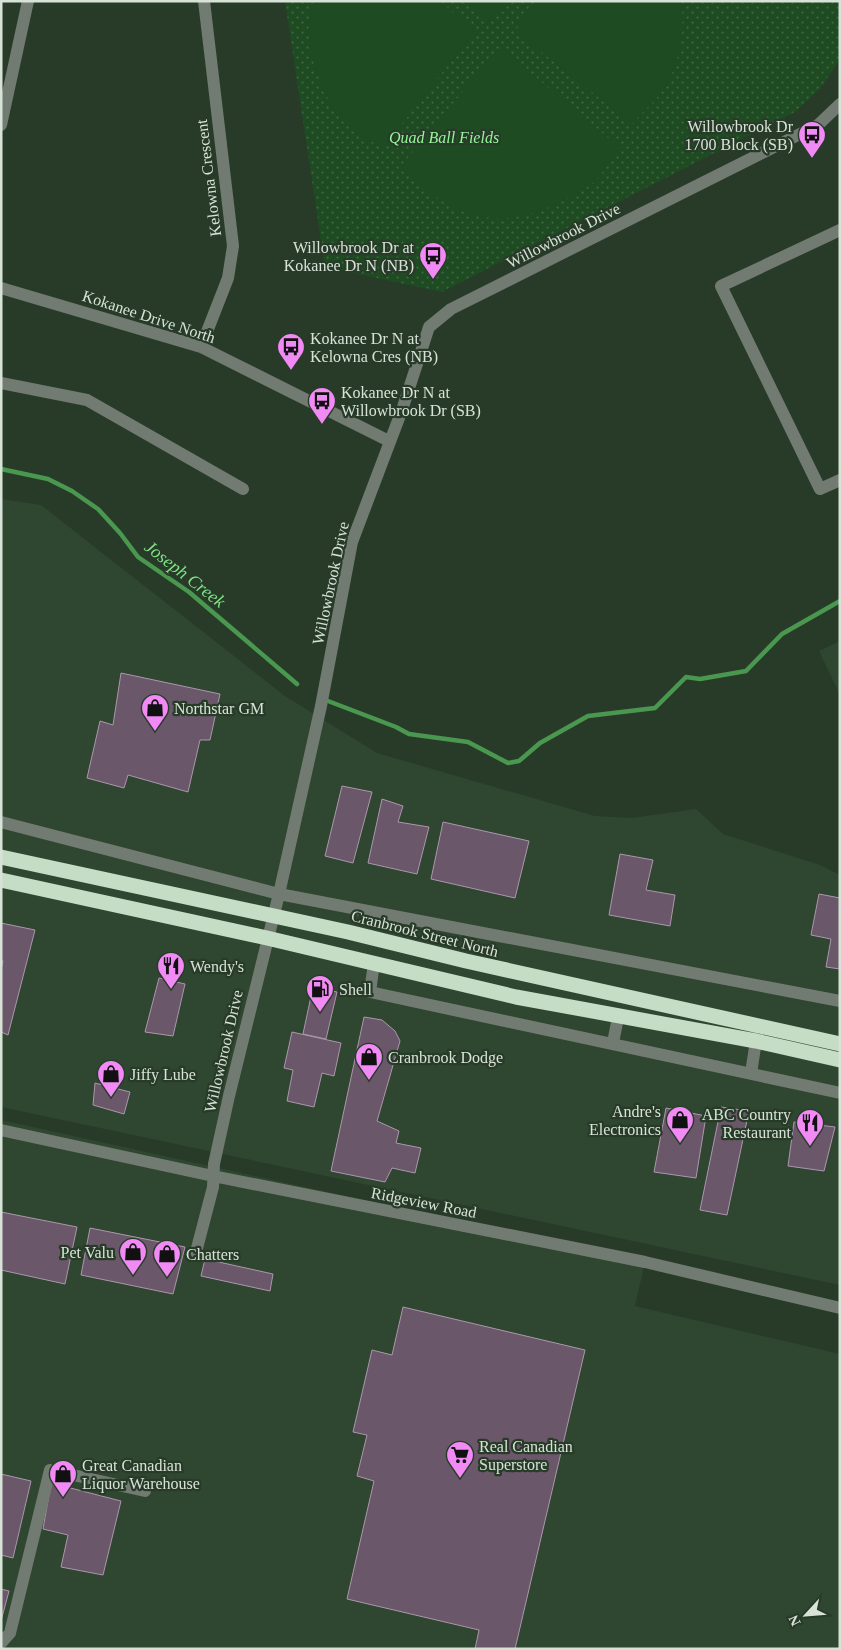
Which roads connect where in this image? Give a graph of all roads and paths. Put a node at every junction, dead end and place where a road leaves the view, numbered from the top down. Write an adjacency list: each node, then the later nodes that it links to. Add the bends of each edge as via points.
1 (28, 1): 4 (street)
2 (204, 1): 7 (street, Kelowna Crescent, via 233,246 228,278)
3 (840, 104): 9 (street, Willowbrook Drive, via 818,125 452,309 429,327)
4 (1, 125)
5 (840, 230): 10 (street, via 721,286 820,489)
6 (1, 288): 7 (street, Kokanee Drive North)
7 (201, 347): 9 (street, Kokanee Drive North)
8 (1, 383): 11 (street, via 87,400)
9 (389, 441): 15 (street, Willowbrook Drive, via 352,542 321,706)
10 (840, 480)
11 (244, 490)
12 (1, 822): 15 (street)
13 (1, 857): 16 (highway, Cranbrook Street North)
14 (1, 880): 17 (highway)
15 (279, 894): 16 (street, Willowbrook Drive); 19 (street)
16 (273, 916): 17 (street, Willowbrook Drive); 23 (highway, Cranbrook Street North)
17 (267, 938): 18 (highway); 28 (street, Willowbrook Drive, via 226,1106)
18 (374, 963): 20 (highway); 22 (street, via 370,992)
19 (840, 1001)
20 (618, 1016): 21 (highway); 22 (street)
21 (756, 1041): 24 (highway); 25 (street)
22 (614, 1044): 25 (street)
23 (840, 1044)
24 (840, 1060)
25 (751, 1073): 26 (street)
26 (840, 1093)
27 (1, 1130): 28 (street, Ridgeview Road)
28 (213, 1176): 29 (street, Willowbrook Drive); 30 (street, Ridgeview Road, via 645,1262)
29 (196, 1252)
30 (840, 1308)
31 (50, 1470): 34 (street, via 10,1633)
32 (64, 1474): 33 (street)
33 (145, 1491)
34 (1, 1643)

